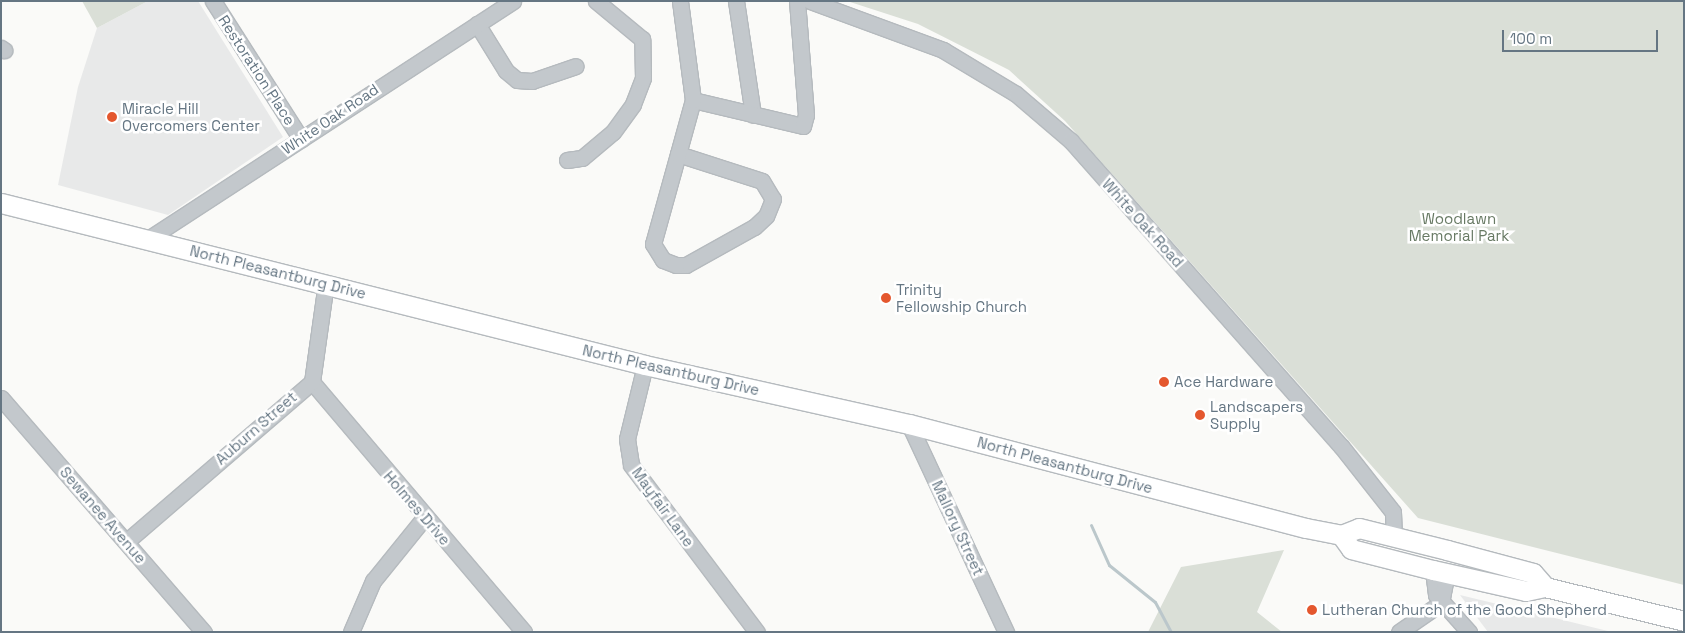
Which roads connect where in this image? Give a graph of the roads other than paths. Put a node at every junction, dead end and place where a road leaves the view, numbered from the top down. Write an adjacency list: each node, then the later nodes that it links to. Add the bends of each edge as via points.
1 (213, 1): 12 (street, Restoration Place)
2 (513, 1): 8 (street, White Oak Road)
3 (596, 1): 14 (street, via 642,39 643,78 633,104 613,132 582,158)
4 (680, 1): 10 (street)
5 (736, 1): 11 (street)
6 (797, 1): 11 (street, via 805,123 788,125)
7 (810, 1): 24 (street, White Oak Road, via 943,50 1016,94 1071,141 1341,446 1392,512)
8 (477, 24): 9 (street, via 506,71 517,80 532,81); 12 (street, White Oak Road)
9 (576, 66)
10 (693, 100): 11 (street); 13 (street)
11 (753, 115)
12 (301, 139): 16 (street, White Oak Road)
13 (678, 154): 13 (street, via 653,244 663,260 686,265 754,227 766,216 773,199 762,181)
14 (568, 160)
15 (1, 203): 16 (main road, North Pleasantburg Drive)
16 (148, 239): 17 (main road, North Pleasantburg Drive)
17 (326, 283): 18 (main road, North Pleasantburg Drive); 19 (street, Auburn Street)
18 (645, 365): 21 (main road, North Pleasantburg Drive); 33 (street, Mayfair Lane, via 627,439 631,465)
19 (312, 382): 22 (street, Holmes Drive); 25 (street, Auburn Street)
20 (1, 398): 25 (street, Sewanee Avenue)
21 (909, 424): 23 (main road, North Pleasantburg Drive); 34 (street, Mallory Street)
22 (424, 518): 31 (street, via 404,538 373,581); 32 (street, Holmes Drive)
23 (1341, 535): 24 (main road, North Pleasantburg Drive, via 1359,528); 26 (main road, North Pleasantburg Drive, via 1351,549)
24 (1394, 538): 27 (main road, North Pleasantburg Drive, via 1533,573)
25 (127, 541): 30 (street, Sewanee Avenue)
26 (1440, 571): 27 (main road, North Pleasantburg Drive, via 1526,591); 28 (street, via 1432,584)
27 (1545, 587): 29 (main road, North Pleasantburg Drive)
28 (1441, 603): 35 (street); 36 (street)
29 (1684, 621)
30 (204, 632)
31 (351, 632)
32 (524, 632)
33 (757, 632)
34 (1006, 632)
35 (1399, 632)
36 (1470, 632)

